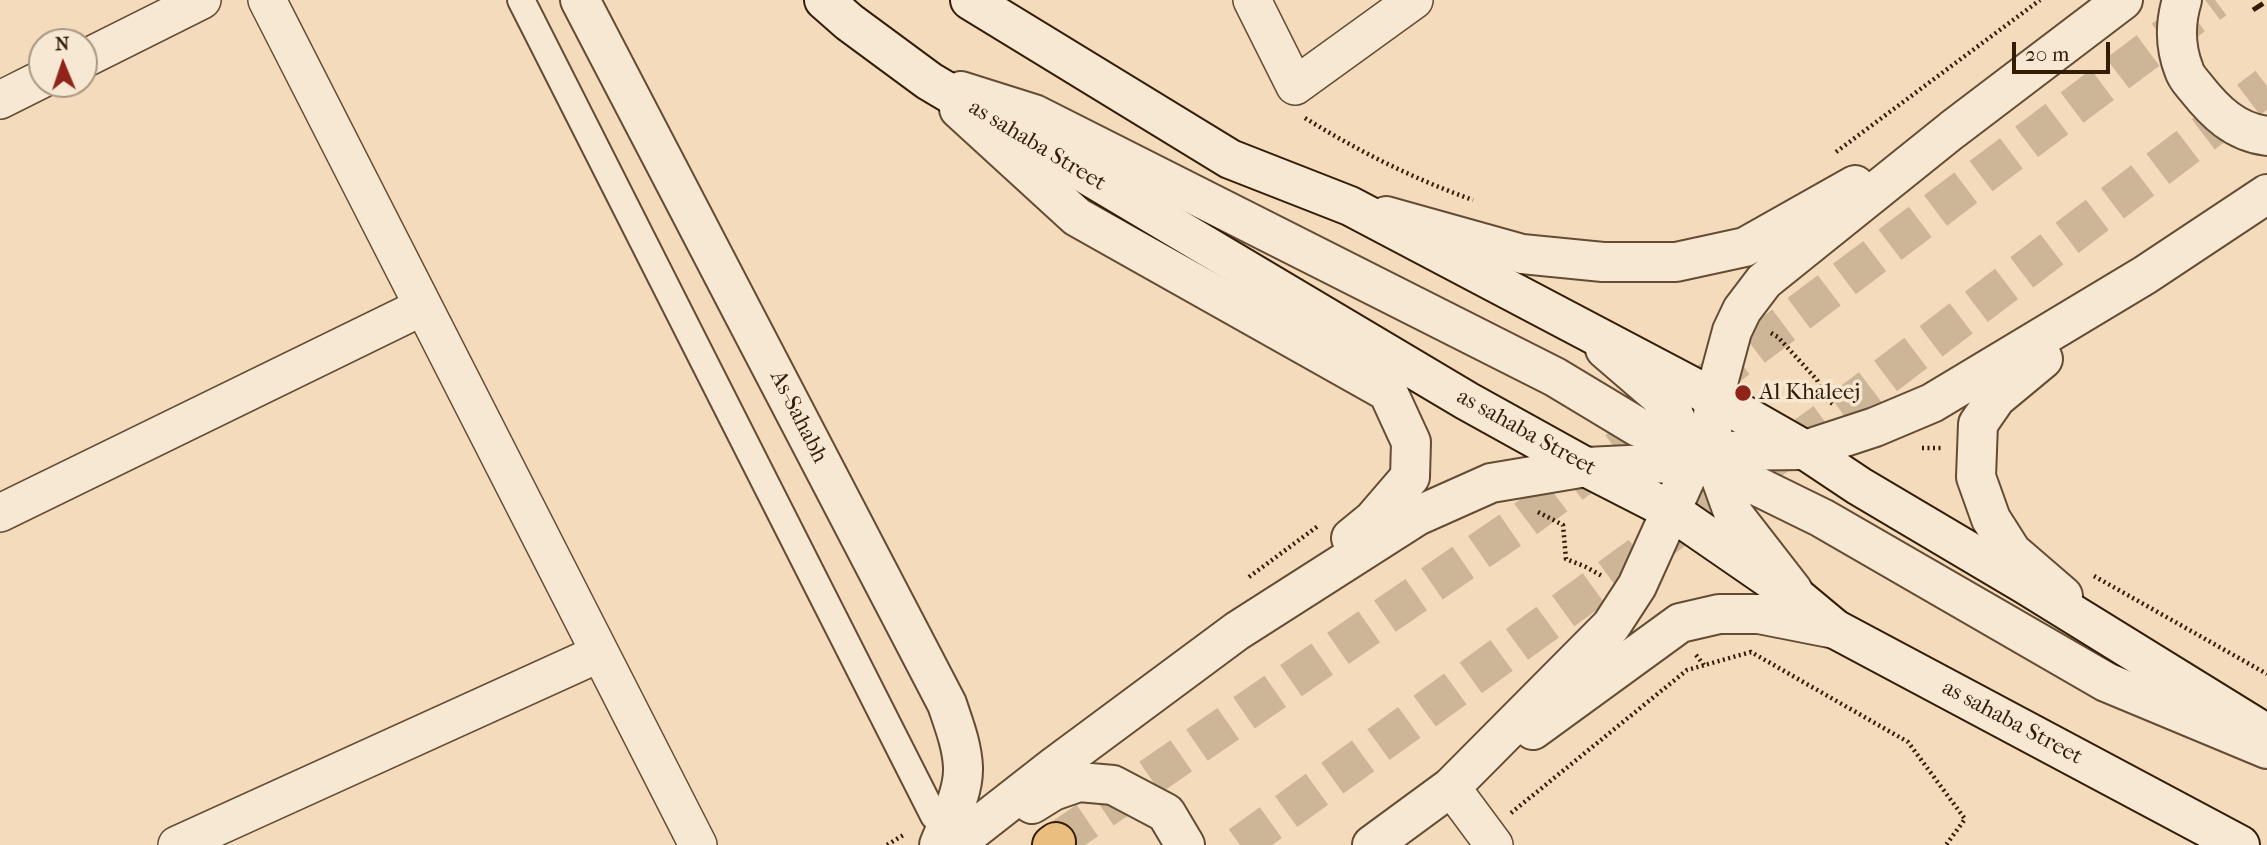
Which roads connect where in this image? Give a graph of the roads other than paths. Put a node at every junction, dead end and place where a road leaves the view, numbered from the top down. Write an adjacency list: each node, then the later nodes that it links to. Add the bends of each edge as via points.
1 (202, 0): 11 (street)
2 (267, 0): 20 (street)
3 (521, 0): 36 (street)
4 (580, 0): 36 (street, As-Sahabh, via 947,704 963,770)
5 (824, 0): 12 (street, as sahaba Street)
6 (970, 0): 18 (street, via 1230,159)
7 (1252, 0): 8 (street, via 1295,86)
8 (1414, 0)
9 (2123, 0): 15 (street)
10 (2182, 0): 16 (street, via 2178,49 2185,73 2227,122)
11 (98, 51)
12 (929, 81): 24 (street, via 1034,114); 25 (street, as sahaba Street); 30 (street, via 1077,217 1388,392 1411,442 1410,477 1373,520)
13 (28, 86): 14 (street)
14 (0, 100)
15 (1952, 130): 18 (street, via 1745,247 1676,262 1603,262 1522,254); 22 (street, via 1764,281 1736,322)
16 (2267, 136)
17 (2267, 194): 19 (street)
18 (1350, 206): 21 (street)
19 (2145, 275): 23 (street, via 1932,403); 31 (street, via 1996,398 1978,425 1976,477 1991,519 2012,552)
20 (422, 307): 27 (street); 32 (street)
21 (1573, 321): 22 (street); 24 (street, via 1670,405)
22 (1714, 398): 23 (street); 24 (street)
23 (1805, 450): 24 (street); 31 (street)
24 (1701, 455): 25 (street); 26 (street); 28 (street, via 1734,514); 34 (street, via 1822,518 2106,682)
25 (1586, 467): 26 (street, as sahaba Street); 30 (street, via 1492,482 1417,516)
26 (1670, 510): 28 (street, as sahaba Street); 35 (street, via 1637,586 1611,626)
27 (0, 513)
28 (1799, 599): 29 (street, as sahaba Street)
29 (1835, 629): 35 (street, via 1759,614 1719,614 1680,623); 43 (street, as sahaba Street)
30 (1237, 631): 36 (street, via 1055,766)
31 (2115, 640): 33 (street)
32 (600, 653): 38 (street); 39 (street)
33 (2267, 734)
34 (2267, 749)
35 (1451, 787): 37 (street); 42 (street)
36 (942, 835)
37 (1490, 839)
38 (177, 845)
39 (698, 845)
40 (968, 845): 41 (street, via 1053,791 1079,782 1113,785 1166,813)
41 (1185, 845)
42 (1372, 845)
43 (2240, 845)

